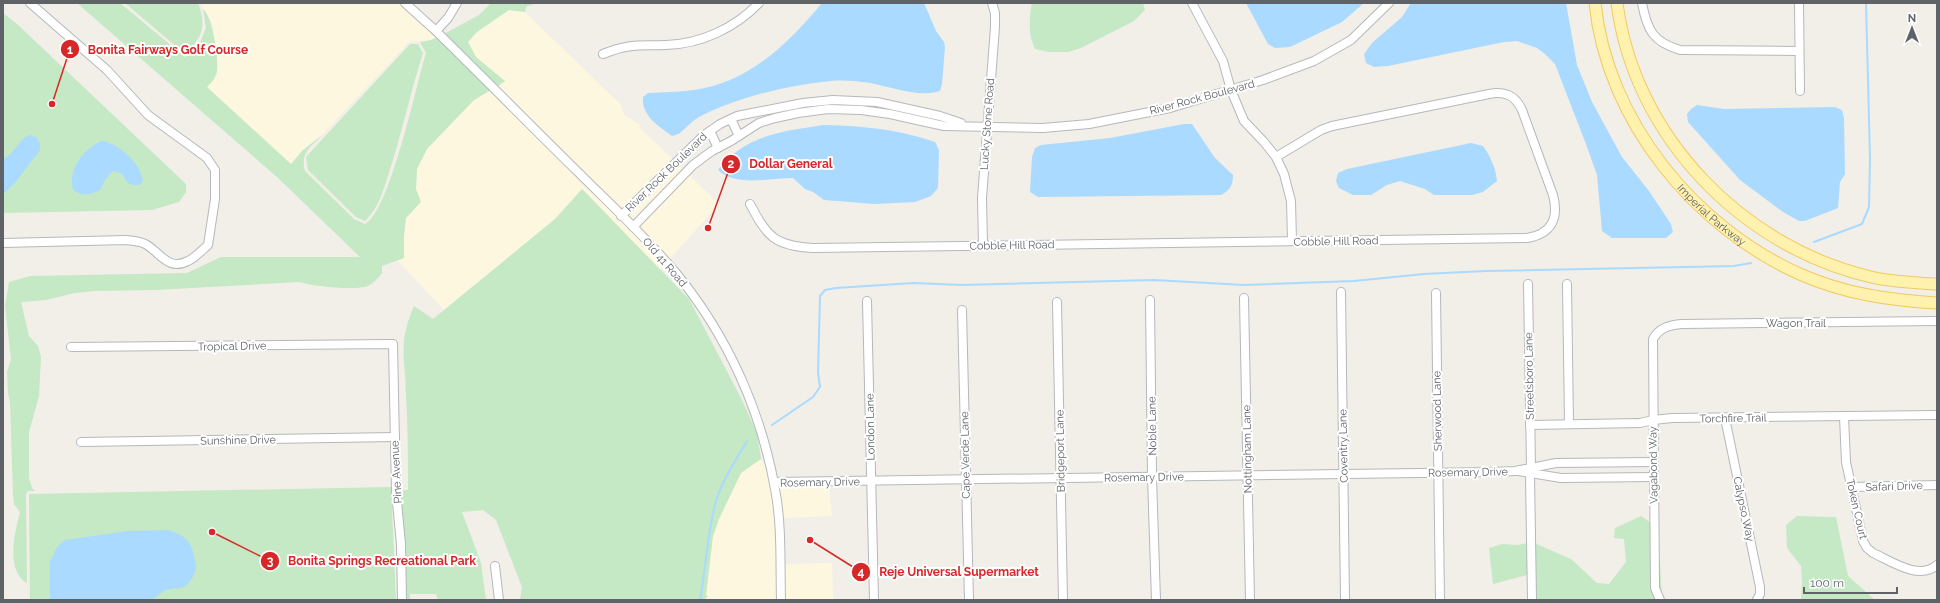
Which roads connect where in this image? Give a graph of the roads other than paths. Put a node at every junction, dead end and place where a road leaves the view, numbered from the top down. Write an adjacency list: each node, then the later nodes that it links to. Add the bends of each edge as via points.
1 (30, 3): 28 (street, via 107,70 148,115 207,158 215,170 215,199 208,245 188,261 176,264 164,261 147,245 138,241)
2 (405, 3): 12 (street, Old 41 Road)
3 (457, 3): 12 (street)
4 (759, 3): 14 (street, via 736,22 706,37 667,45 628,45)
5 (992, 3): 19 (street, Lucky Stone Road, via 995,27)
6 (1192, 3): 15 (street, via 1223,61)
7 (1389, 3): 15 (street, River Rock Boulevard, via 1351,40 1314,61)
8 (1595, 3): 39 (main road, Imperial Parkway, via 1606,57 1624,101 1646,143 1674,181 1702,209 1756,250 1801,274 1845,290 1890,300)
9 (1617, 3): 32 (main road, Imperial Parkway, via 1633,69 1653,113 1677,150 1708,186 1729,205 1778,240 1821,261 1871,277)
10 (1642, 3): 13 (street, via 1652,33 1663,44 1680,50)
11 (1799, 3): 13 (street)
12 (436, 31): 25 (street, Old 41 Road)
13 (1799, 51): 16 (street)
14 (603, 54)
15 (1231, 90): 19 (street, River Rock Boulevard, via 1170,108 1089,124 1043,128); 23 (street, via 1244,121)
16 (1800, 91)
17 (731, 119): 18 (street, River Rock Boulevard, via 803,102 833,100 876,102); 20 (street, River Rock Boulevard); 21 (street)
18 (968, 125): 19 (street, River Rock Boulevard); 21 (street, River Rock Boulevard, via 944,126 890,114 828,109 798,112 775,118 759,123)
19 (987, 127): 29 (street, Lucky Stone Road, via 982,198)
20 (710, 131): 22 (street); 25 (street, River Rock Boulevard)
21 (739, 136): 22 (street, River Rock Boulevard)
22 (718, 148): 26 (street, River Rock Boulevard, via 693,165)
23 (1276, 157): 27 (street, via 1290,192); 27 (street, Cobble Hill Road, via 1327,127 1504,93 1515,98 1522,110 1555,204 1555,216 1549,227 1540,235 1527,238)
24 (750, 204): 29 (street, Cobble Hill Road, via 766,231 778,241 794,246)
25 (622, 216): 26 (street, Old 41 Road)
26 (633, 227): 63 (street, Old 41 Road, via 684,284 721,340 751,400)
27 (1292, 241): 29 (street, Cobble Hill Road)
28 (3, 243)
29 (983, 246)
30 (1528, 284): 50 (street, Streetsboro Lane)
31 (1567, 284): 49 (street)
32 (1937, 284)
33 (1341, 292): 56 (street, Coventry Lane)
34 (1436, 293): 55 (street, Sherwood Lane)
35 (1244, 298): 57 (street, Nottingham Lane)
36 (1150, 300): 58 (street, Noble Lane)
37 (867, 301): 62 (street, London Lane)
38 (1057, 302): 60 (street, Bridgeport Lane)
39 (1937, 303)
40 (962, 310): 61 (street, Cape Verde Lane)
41 (1937, 321): 42 (street, Wagon Trail, via 1682,324 1671,325)
42 (1657, 331): 48 (street, Vagabond Way, via 1653,339)
43 (393, 344): 44 (street, Tropical Drive); 51 (street, Pine Avenue)
44 (71, 347)
45 (1937, 415): 46 (street, Torchfire Trail)
46 (1844, 417): 47 (street, Torchfire Trail); 65 (street, Token Court, via 1844,451)
47 (1725, 418): 48 (street, Torchfire Trail); 80 (street, Calypso Way, via 1760,587)
48 (1653, 420): 49 (street, Torchfire Trail, via 1640,423); 53 (street, Vagabond Way)
49 (1569, 423): 50 (street, Torchfire Trail)
50 (1530, 425): 54 (street, Streetsboro Lane)
51 (395, 437): 52 (street, Sunshine Drive); 68 (street, Pine Avenue)
52 (81, 442)
53 (1653, 462): 54 (street, Rosemary Drive, via 1556,463); 59 (street, Vagabond Way)
54 (1530, 470): 55 (street, Rosemary Drive); 59 (street, Rosemary Drive, via 1561,478); 78 (street, Streetsboro Lane)
55 (1438, 472): 56 (street, Rosemary Drive); 77 (street, Sherwood Lane)
56 (1343, 475): 57 (street, Rosemary Drive); 76 (street, Coventry Lane)
57 (1247, 476): 58 (street, Rosemary Drive); 75 (street, Nottingham Lane)
58 (1152, 477): 60 (street, Rosemary Drive); 74 (street, Noble Lane)
59 (1653, 477): 79 (street, Vagabond Way, via 1655,588)
60 (1060, 478): 61 (street, Rosemary Drive); 73 (street, Bridgeport Lane)
61 (966, 479): 62 (street, Rosemary Drive); 72 (street, Cape Verde Lane)
62 (871, 481): 63 (street, Rosemary Drive); 71 (street, London Lane)
63 (774, 482): 70 (street, Old 41 Road, via 779,525)
64 (1937, 485): 65 (street, Safari Drive)
65 (1851, 487): 66 (street, Token Court, via 1863,541 1867,548 1873,553 1919,572)
66 (1937, 565)
67 (495, 566): 69 (street)
68 (402, 600)
69 (499, 600)
70 (781, 600)
71 (874, 600)
72 (969, 600)
73 (1063, 600)
74 (1156, 600)
75 (1250, 600)
76 (1345, 600)
77 (1440, 600)
78 (1532, 600)
79 (1660, 600)
80 (1757, 600)

